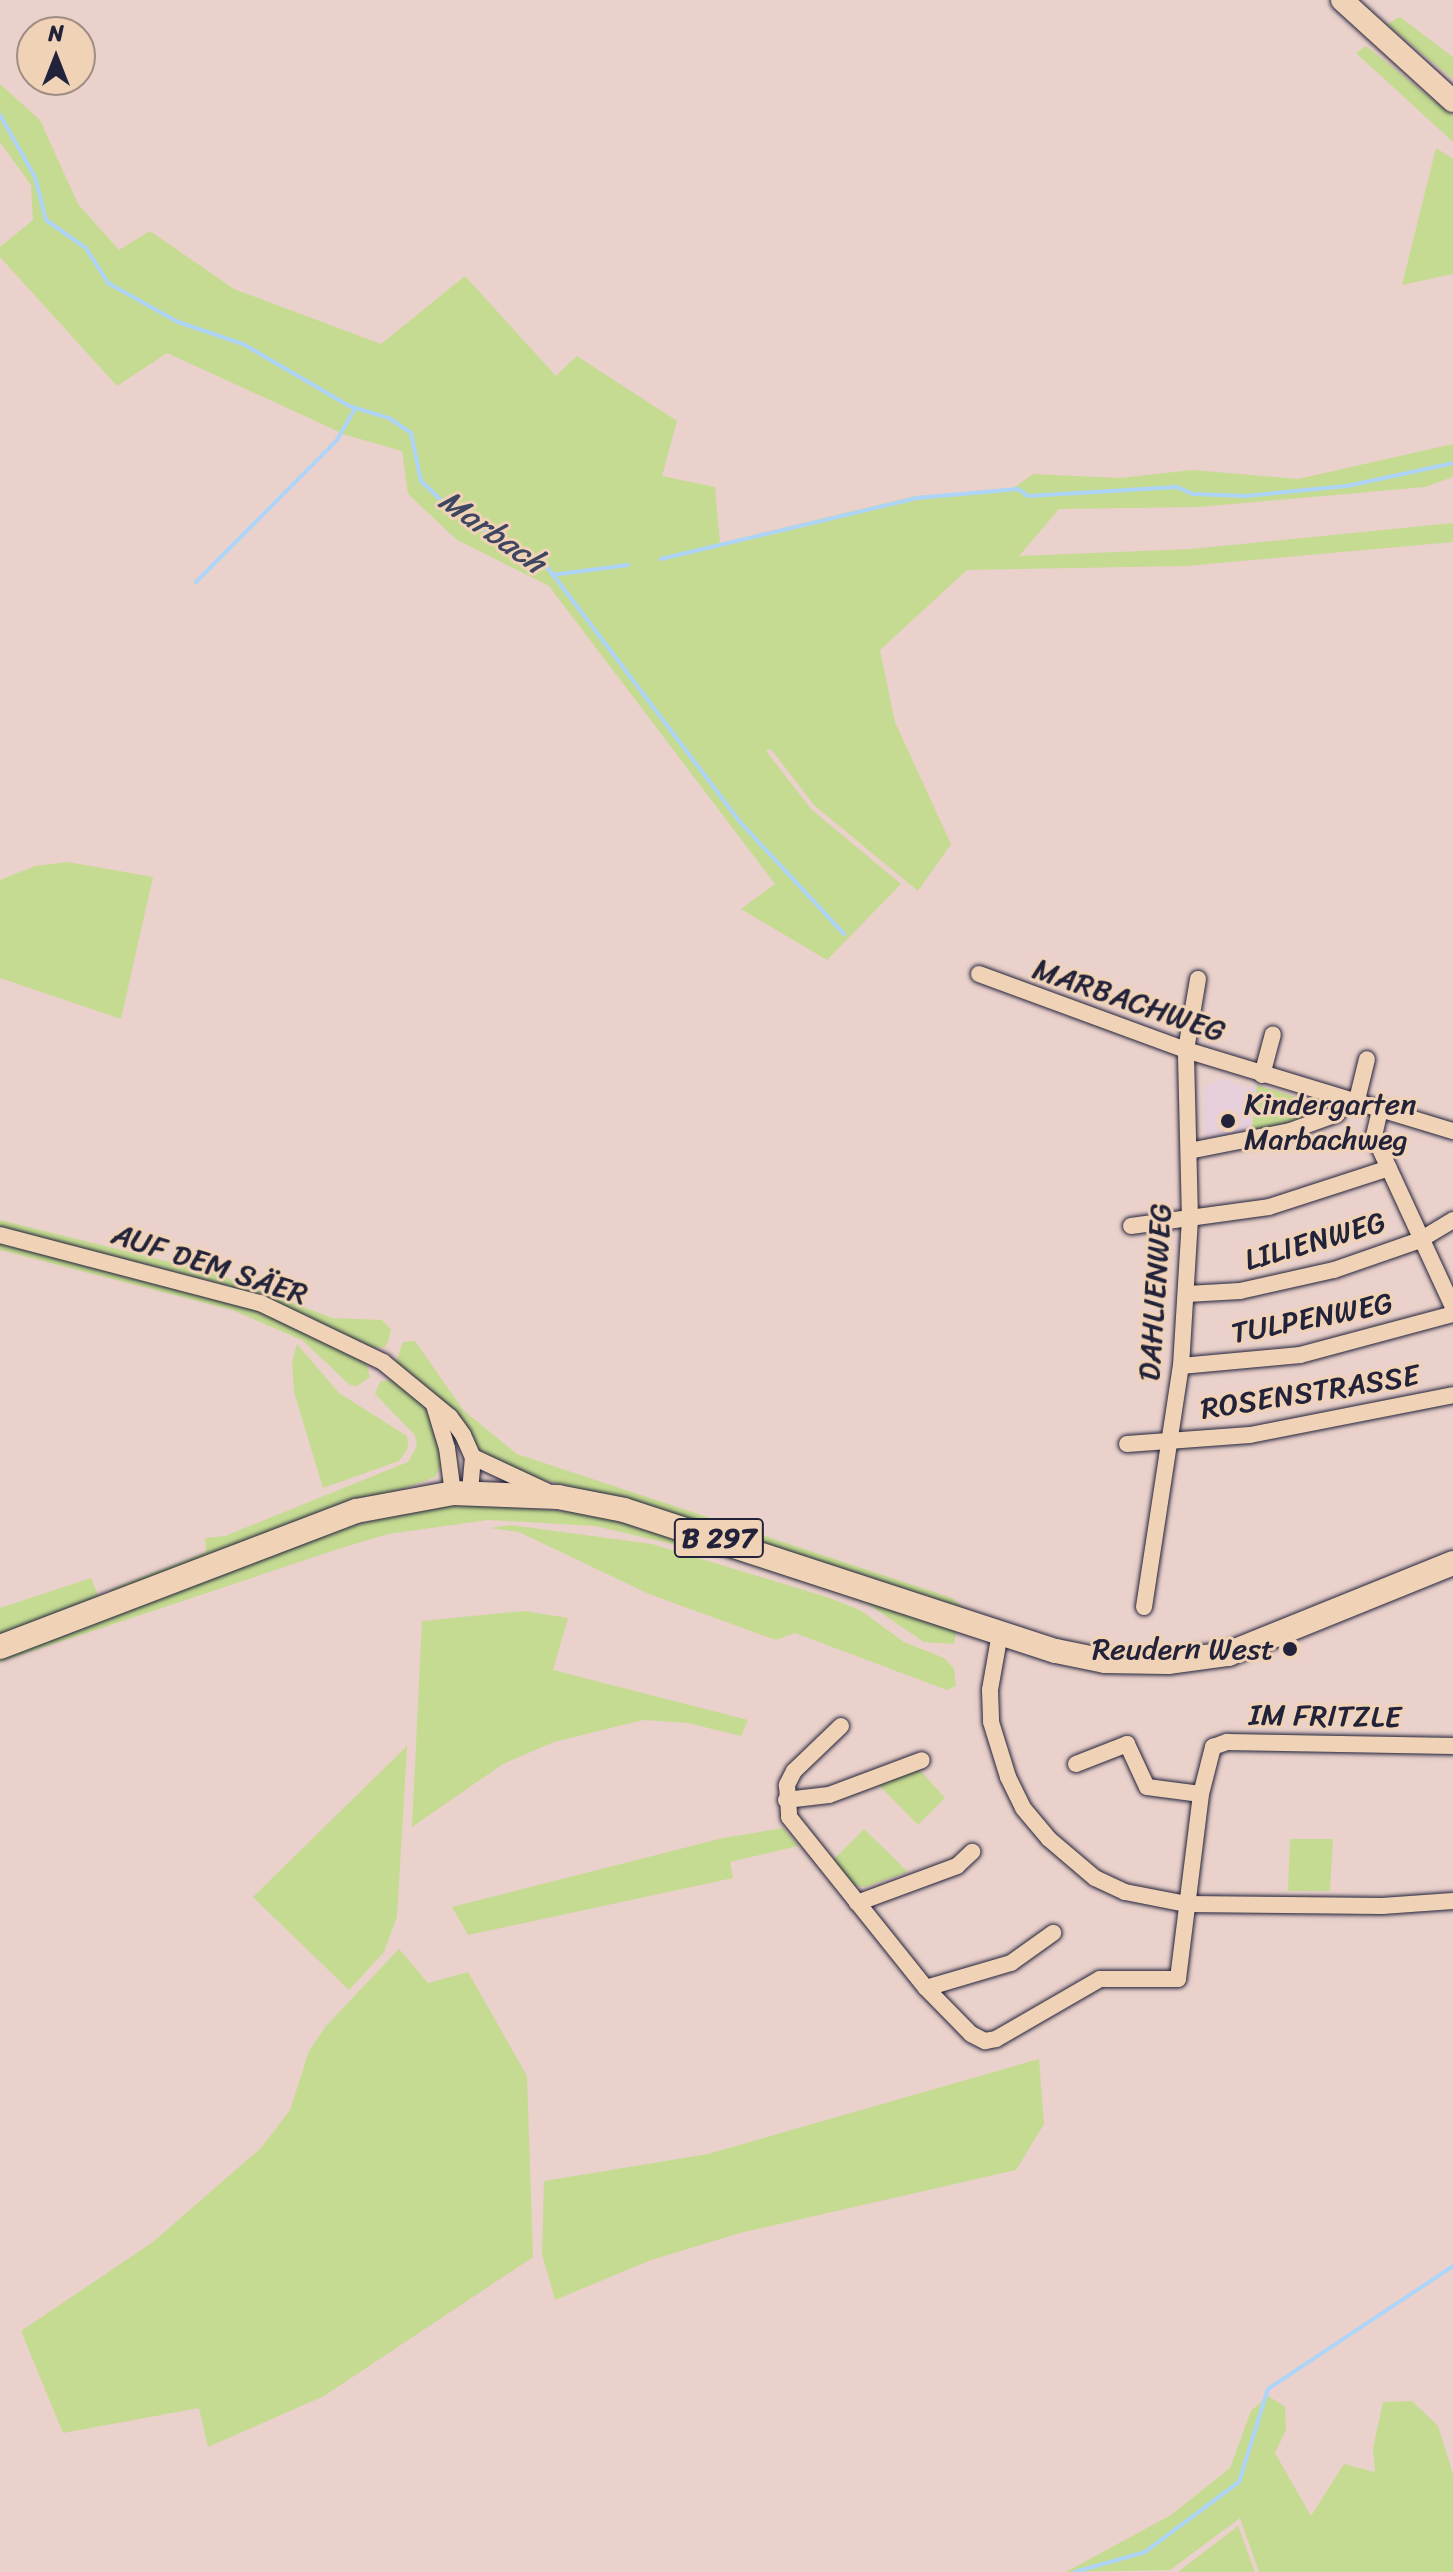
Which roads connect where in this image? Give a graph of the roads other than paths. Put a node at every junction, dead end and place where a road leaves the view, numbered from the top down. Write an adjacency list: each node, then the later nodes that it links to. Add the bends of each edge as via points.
1 (1342, 0): 2 (street)
2 (1453, 101)
3 (979, 974): 6 (street, MARBACHWEG)
4 (1198, 979): 6 (street, DAHLIENWEG)
5 (1273, 1034): 8 (street)
6 (1186, 1050): 8 (street, MARBACHWEG); 12 (street, DAHLIENWEG)
7 (1367, 1059): 9 (street)
8 (1262, 1075): 9 (street, MARBACHWEG)
9 (1350, 1102): 10 (street, MARBACHWEG); 12 (street, via 1337,1114 1290,1131)
10 (1380, 1110): 11 (street, MARBACHWEG); 13 (street, via 1373,1129)
11 (1453, 1131)
12 (1189, 1151): 14 (street, DAHLIENWEG)
13 (1389, 1168): 14 (street, via 1326,1192); 18 (street)
14 (1190, 1219): 16 (street); 19 (street, DAHLIENWEG)
15 (1453, 1220): 18 (street, LILIENWEG)
16 (1131, 1226)
17 (0, 1235): 24 (street, AUF DEM SÄER, via 260,1303 383,1362)
18 (1420, 1240): 19 (street, LILIENWEG, via 1284,1283); 20 (street)
19 (1187, 1294): 22 (street, DAHLIENWEG)
20 (1453, 1307)
21 (1453, 1314): 22 (street, TULPENWEG, via 1300,1355)
22 (1181, 1366): 25 (street, DAHLIENWEG)
23 (1453, 1395): 25 (street, ROSENSTRASSE, via 1292,1428)
24 (432, 1400): 27 (street, AUF DEM SÄER, via 450,1417); 28 (street)
25 (1170, 1441): 26 (street, ROSENSTRASSE); 31 (street, DAHLIENWEG)
26 (1127, 1444)
27 (473, 1457): 28 (street); 29 (street)
28 (461, 1493): 29 (main road, B 297); 33 (main road, B 297, via 356,1511)
29 (558, 1497): 32 (main road, B 297, via 650,1518)
30 (1453, 1563): 32 (main road, B 297, via 1352,1601 1263,1644 1209,1658 1105,1661)
31 (1144, 1607)
32 (1000, 1633): 43 (street, via 990,1690 991,1722 1023,1808 1049,1839 1095,1878 1125,1892)
33 (0, 1647)
34 (841, 1726): 39 (street, via 794,1771)
35 (1453, 1746): 38 (street, IM FRITZLE, via 1227,1742 1208,1756)
36 (922, 1760): 39 (street, via 829,1795)
37 (1076, 1764): 38 (street, via 1127,1744 1147,1787)
38 (1201, 1794): 43 (street, IM FRITZLE)
39 (786, 1800): 42 (street, via 796,1831)
40 (972, 1852): 42 (street, via 957,1866)
41 (1453, 1901): 43 (street, via 1369,1906)
42 (857, 1903): 45 (street)
43 (1186, 1904): 45 (street, IM FRITZLE, via 1178,1979 1100,1979 996,2039 978,2039)
44 (1053, 1933): 45 (street, via 1011,1963)
45 (926, 1988)

